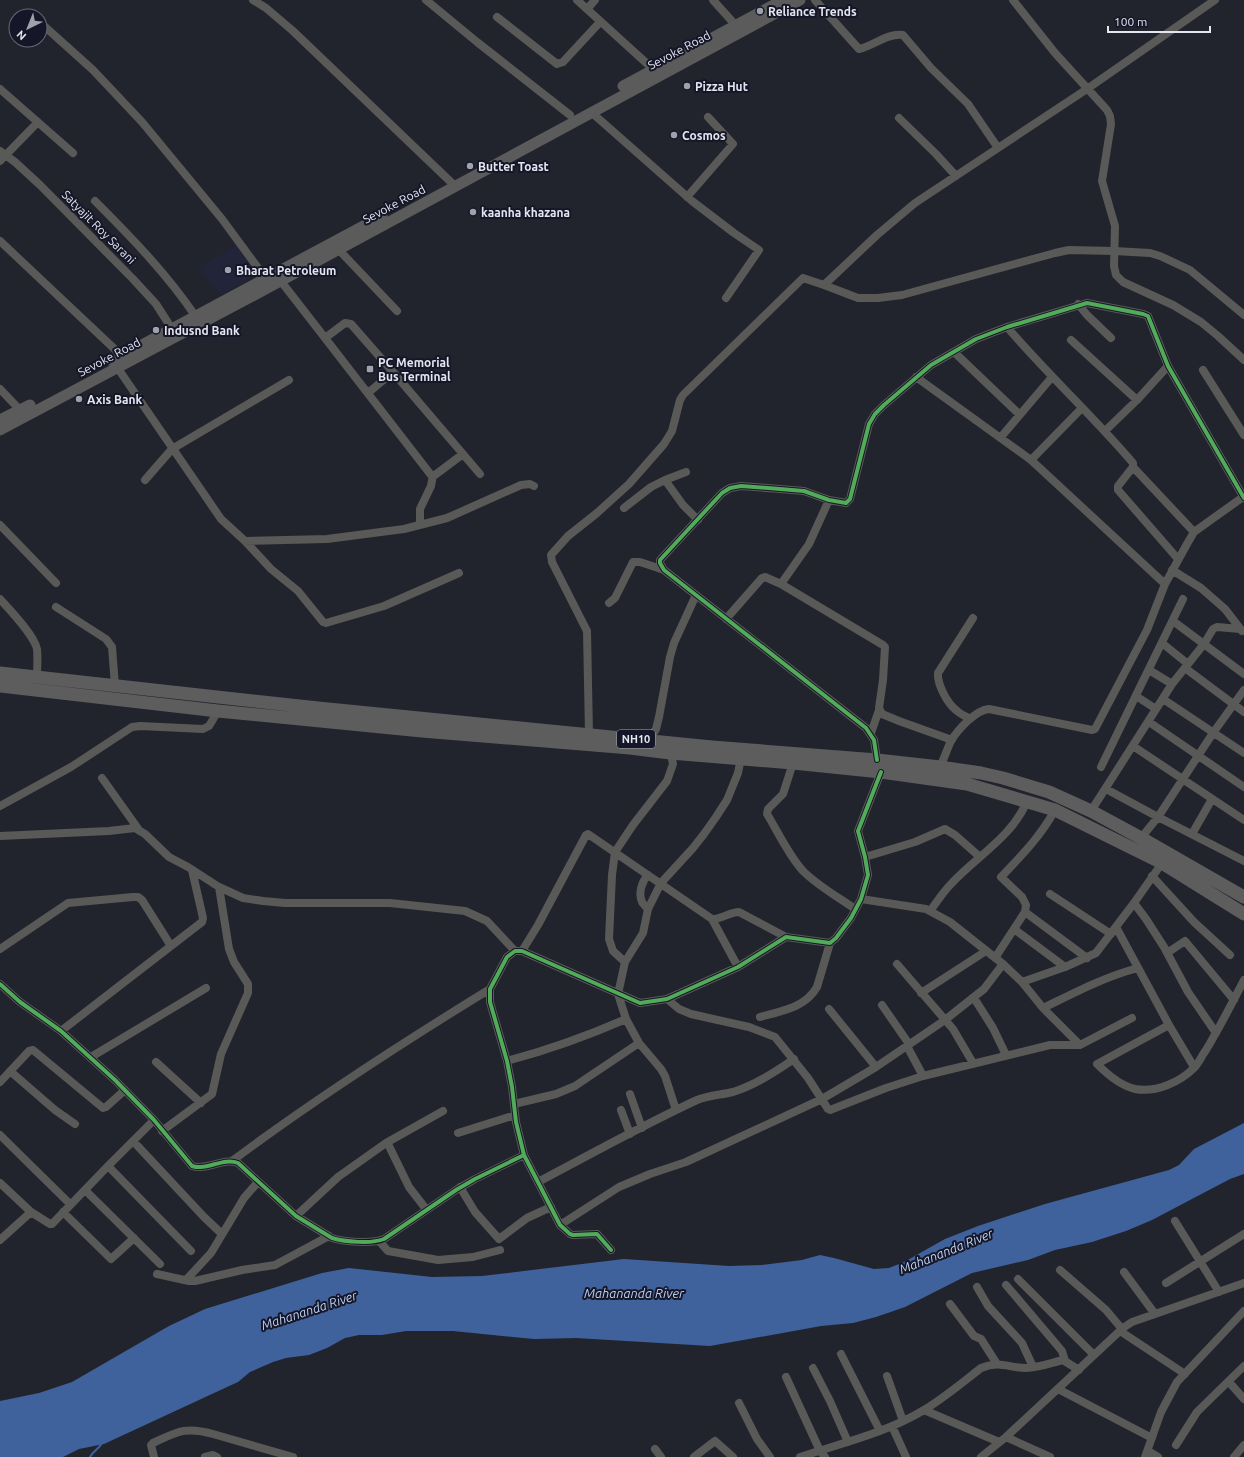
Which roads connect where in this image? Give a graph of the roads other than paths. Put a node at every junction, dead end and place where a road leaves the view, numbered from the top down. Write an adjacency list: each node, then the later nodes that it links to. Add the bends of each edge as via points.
1 (253, 0): 28 (street, via 293,31)
2 (426, 0): 21 (street)
3 (577, 0): 11 (street)
4 (595, 0): 11 (street)
5 (713, 0): 14 (street)
6 (783, 0): 14 (main road, Sevoke Road)
7 (800, 0): 14 (main road, Sevoke Road)
8 (815, 0): 24 (street, via 859,49 868,48 885,38 903,35 931,68 968,104)
9 (1012, 0): 18 (street)
10 (1215, 0): 18 (street)
11 (587, 9): 13 (street)
12 (497, 17): 13 (street, via 557,64 563,62)
13 (600, 22): 16 (street)
14 (738, 28): 16 (main road, Sevoke Road); 19 (main road, Sevoke Road)
15 (48, 30): 34 (street, via 93,70 142,122)
16 (654, 70): 21 (main road, Sevoke Road)
17 (0, 89): 23 (street)
18 (1087, 89): 24 (street); 33 (street, via 1107,110 1111,120 1102,181 1115,226)
19 (591, 112): 21 (main road, Sevoke Road); 29 (street)
20 (708, 117): 29 (street, via 733,144)
21 (572, 118): 28 (main road, Sevoke Road)
22 (900, 118): 27 (street)
23 (38, 122): 25 (street); 26 (street)
24 (998, 148): 27 (street)
25 (73, 153)
26 (2, 156): 42 (street, Satyajit Roy Sarani, via 20,166 133,279 156,304)
27 (956, 176): 35 (street, via 895,219)
28 (452, 183): 32 (main road, Sevoke Road); 34 (main road, Sevoke Road)
29 (687, 197): 36 (street, via 759,250)
30 (95, 201): 40 (street, via 134,240 185,300)
31 (0, 241): 47 (street)
32 (338, 249): 34 (main road, Sevoke Road); 38 (street)
33 (1114, 251): 35 (street, via 1069,250 902,295 878,298 858,298); 39 (street, via 1150,253 1170,260 1190,270); 48 (street, via 1115,272 1120,280 1192,316)
34 (272, 282): 40 (main road, Sevoke Road); 43 (street); 50 (main road, Sevoke Road)
35 (824, 285): 124 (street, via 803,278 714,364 681,397 672,431 664,444 629,484 568,536 552,555 552,562 587,631)
36 (726, 298)
37 (1078, 304): 41 (street); 44 (street); 49 (street, via 1089,303 1147,316)
38 (398, 311)
39 (1244, 315)
40 (196, 317): 42 (main road, Sevoke Road)
41 (1007, 327): 46 (street, via 976,339); 54 (street)
42 (172, 329): 47 (main road, Sevoke Road)
43 (325, 338): 52 (street, via 345,323 349,323); 58 (street)
44 (1111, 338)
45 (1071, 340): 59 (street)
46 (954, 352): 53 (street); 62 (street)
47 (122, 356): 56 (main road, Sevoke Road)
48 (1244, 360)
49 (1168, 366): 59 (street); 78 (street)
50 (117, 367): 56 (main road, Sevoke Road); 68 (street)
51 (1203, 370): 66 (street)
52 (394, 372): 58 (street); 69 (street)
53 (916, 377): 67 (street); 79 (street, via 884,405 869,424 850,499 846,503)
54 (1052, 377): 60 (street); 62 (street)
55 (289, 380): 68 (street)
56 (80, 382): 61 (main road, Sevoke Road); 64 (main road, Sevoke Road)
57 (0, 389): 61 (street)
58 (368, 393): 74 (street)
59 (1137, 400): 65 (street)
60 (1082, 408): 65 (street); 70 (street)
61 (20, 410): 63 (main road, Sevoke Road)
62 (1019, 414): 67 (street)
63 (0, 420)
64 (0, 430)
65 (1105, 431): 71 (street, via 1133,463)
66 (1244, 435)
67 (1000, 438): 70 (street)
68 (172, 449): 75 (street); 85 (street, via 220,519)
69 (463, 454): 73 (street); 74 (street)
70 (1031, 460): 92 (street)
71 (1133, 467): 84 (street); 86 (street, via 1117,489)
72 (686, 472): 76 (street)
73 (480, 474)
74 (432, 476): 83 (street, via 431,486 420,509)
75 (146, 480)
76 (665, 480): 80 (street, via 651,487); 81 (street, via 683,505)
77 (534, 486): 83 (street, via 521,485 447,518)
78 (1244, 497): 84 (street)
79 (830, 500): 81 (street, via 804,491 741,486 730,488 718,497); 91 (street, via 809,544)
80 (624, 508)
81 (698, 520): 87 (street, via 660,560)
82 (0, 525): 90 (street)
83 (420, 525): 85 (street, via 327,539)
84 (1194, 532): 86 (street)
85 (246, 541): 89 (street, via 271,569 298,591 324,623 384,606)
86 (1178, 559): 88 (street)
87 (664, 570): 93 (street); 96 (street, via 633,562 615,598)
88 (1172, 570): 92 (street); 101 (street, via 1200,588 1225,609)
89 (459, 573)
90 (56, 583)
91 (781, 584): 99 (street, via 762,578); 117 (street, via 885,647)
92 (1165, 584): 120 (street, via 1146,630 1093,730 989,708 978,712)
93 (696, 595): 99 (street); 125 (street, via 674,643 656,729)
94 (0, 599): 108 (street, via 35,644)
95 (1183, 599): 100 (street)
96 (609, 603)
97 (56, 607): 111 (street, via 109,641 112,648)
98 (973, 618): 120 (street, via 938,673 939,683 952,706)
99 (726, 619): 122 (street)
100 (1173, 621): 102 (street); 103 (street)
101 (1242, 631): 103 (street, via 1215,627)
102 (1162, 643): 104 (street); 105 (street)
103 (1204, 644): 104 (street); 107 (street)
104 (1186, 666): 109 (street); 115 (street)
105 (1149, 670): 109 (street); 113 (street)
106 (0, 673): 108 (highway, NH10)
107 (1244, 674)
108 (37, 677): 111 (highway, NH10)
109 (1172, 684): 114 (street)
110 (0, 686): 118 (highway)
111 (115, 686): 124 (highway, NH10)
112 (1244, 690): 115 (street)
113 (1136, 696): 116 (street); 135 (street)
114 (1163, 699): 116 (street); 123 (street)
115 (1234, 705): 119 (street); 123 (street)
116 (1156, 709): 121 (street)
117 (879, 710): 122 (street); 126 (street, via 899,722)
118 (218, 711): 128 (highway, via 630,748); 142 (street, via 209,726 203,729 132,727 71,767)
119 (1244, 712)
120 (970, 719): 126 (street)
121 (1149, 722): 127 (street); 130 (street)
122 (871, 733): 133 (street)
123 (1214, 733): 129 (street); 130 (street)
124 (589, 734): 125 (highway, NH10)
125 (649, 740): 128 (highway, NH10)
126 (952, 740): 134 (street)
127 (1133, 746): 137 (street); 139 (street)
128 (670, 748): 131 (highway); 133 (highway, NH10); 151 (street, via 674,764 667,781)
129 (1244, 753)
130 (1198, 756): 137 (street); 138 (street)
131 (741, 758): 132 (highway); 159 (street, via 727,800 716,817 693,848)
132 (793, 763): 133 (highway); 165 (street, via 782,794 768,809 767,814 803,871)
133 (879, 766): 134 (highway, NH10); 141 (highway, via 967,784); 152 (street, via 858,830)
134 (940, 767): 144 (highway, NH10, via 1003,778 1049,792)
135 (1101, 767)
136 (102, 778): 147 (street)
137 (1183, 780): 140 (street); 145 (street)
138 (1244, 787)
139 (1106, 789): 144 (street); 145 (street)
140 (1212, 799): 146 (street); 148 (street)
141 (1027, 801): 143 (highway); 153 (street, via 1015,821)
142 (0, 806)
143 (1055, 810): 155 (highway); 168 (street, via 1032,845 1001,877 1022,897)
144 (1091, 811): 150 (highway, NH10)
145 (1158, 817): 148 (street); 150 (street)
146 (1244, 820)
147 (139, 830): 149 (street, via 135,828); 156 (street, via 169,857)
148 (1192, 834): 154 (street)
149 (0, 836)
150 (1141, 838): 162 (highway, NH10)
151 (615, 852): 157 (street); 178 (street, via 589,834 586,835 538,924); 184 (street, via 609,939 613,951)
152 (866, 857): 153 (street, via 915,842 945,829 955,834); 163 (street, via 868,875)
153 (980, 857): 167 (street, via 951,884)
154 (1244, 861)
155 (1162, 863): 158 (street); 169 (highway)
156 (192, 870): 160 (street); 176 (street, via 203,922)
157 (648, 875): 159 (street); 166 (street, via 642,881 641,894)
158 (1152, 876): 164 (street); 181 (street, via 1194,922)
159 (660, 883): 166 (street); 170 (street)
160 (219, 888): 178 (street, via 243,898 263,901 390,903 465,911 487,921); 227 (street, via 230,953 249,989 221,1054 213,1091)
161 (1050, 894): 173 (street)
162 (1244, 897)
163 (861, 899): 165 (street); 167 (street)
164 (1134, 903): 171 (street); 180 (street)
165 (855, 909): 175 (street, via 840,933)
166 (648, 910): 184 (street, via 643,934)
167 (930, 911): 179 (street, via 950,922)
168 (1026, 912): 172 (street); 183 (street)
169 (1244, 914)
170 (712, 919): 174 (street, via 739,912); 187 (street)
171 (1116, 927): 173 (street); 189 (street)
172 (1014, 930): 182 (street); 188 (street)
173 (1111, 934): 183 (street, via 1096,953)
174 (786, 937): 175 (street); 187 (street)
175 (830, 943): 204 (street, via 813,993 802,1004)
176 (171, 946): 177 (street, via 142,900 133,897 68,903); 208 (street)
177 (0, 949)
178 (518, 951): 194 (street, via 507,957); 196 (street)
179 (986, 951): 182 (street); 195 (street)
180 (1167, 953): 199 (street, via 1185,941); 209 (street, via 1188,992)
181 (1230, 955)
182 (995, 958): 186 (street)
183 (1087, 958): 188 (street)
184 (625, 962): 196 (street)
185 (897, 964): 195 (street)
186 (1003, 964): 191 (street); 197 (street)
187 (738, 967): 198 (street)
188 (1065, 967): 191 (street)
189 (1138, 968): 201 (street, via 1095,982); 207 (street)
190 (1244, 980): 199 (street)
191 (1022, 982): 201 (street)
192 (0, 984): 208 (street, via 20,1002)
193 (206, 988): 214 (street)
194 (490, 989): 216 (street, via 490,1002); 243 (street, via 407,1039)
195 (921, 993): 206 (street)
196 (618, 994): 198 (street, via 640,1003); 203 (street)
197 (974, 998): 206 (street); 213 (street)
198 (667, 999): 215 (street, via 679,1009 691,1014 772,1035)
199 (1234, 1000): 209 (street)
200 (882, 1005): 212 (street)
201 (1043, 1008): 211 (street)
202 (829, 1009): 219 (street)
203 (626, 1018): 210 (street); 216 (street, via 562,1044)
204 (760, 1018)
205 (1132, 1018): 211 (street)
206 (945, 1020): 212 (street); 218 (street)
207 (1169, 1025): 220 (street); 220 (street, via 1097,1064 1119,1082 1135,1089 1158,1089 1178,1080)
208 (61, 1031): 214 (street)
209 (1216, 1033): 220 (street)
210 (639, 1043): 228 (street, via 575,1086 556,1094); 231 (street, via 665,1076)
211 (1080, 1044): 213 (street, via 1050,1045)
212 (908, 1045): 219 (street); 222 (street)
213 (1006, 1055): 218 (street)
214 (91, 1057): 224 (street)
215 (794, 1059): 226 (street); 231 (street, via 746,1087 705,1097)
216 (507, 1061): 228 (street)
217 (156, 1062): 227 (street)
218 (973, 1064): 222 (street)
219 (876, 1067): 226 (street)
220 (1194, 1067)
221 (10, 1071): 223 (street); 224 (street, via 34,1050 103,1108); 234 (street)
222 (923, 1076): 226 (street, via 830,1110)
223 (0, 1082)
224 (125, 1090): 233 (street)
225 (630, 1094): 235 (street)
226 (822, 1099): 257 (street, via 686,1162 619,1187)
227 (201, 1103): 236 (street)
228 (514, 1104): 232 (street)
229 (443, 1110): 241 (street)
230 (621, 1110): 238 (street)
231 (676, 1110): 235 (street)
232 (515, 1114): 237 (street); 242 (street)
233 (154, 1120): 236 (street); 240 (street)
234 (75, 1124)
235 (642, 1128): 238 (street)
236 (162, 1131): 243 (street, via 192,1166 200,1168)
237 (458, 1133)
238 (630, 1134): 246 (street)
239 (0, 1136): 250 (street)
240 (133, 1141): 244 (street); 258 (street)
241 (386, 1143): 252 (street, via 409,1187); 255 (street, via 338,1177)
242 (524, 1155): 246 (street); 248 (street)
243 (232, 1161): 245 (street, via 238,1163)
244 (108, 1166): 249 (street); 266 (street)
245 (258, 1182): 255 (street); 258 (street, via 244,1198)
246 (538, 1182): 251 (street)
247 (0, 1183): 253 (street)
248 (460, 1187): 251 (street, via 475,1212 499,1239 527,1218); 252 (street)
249 (85, 1190): 250 (street); 261 (street)
250 (70, 1204): 254 (street)
251 (551, 1207): 257 (street)
252 (426, 1209): 263 (street, via 389,1237)
253 (31, 1212): 254 (street, via 51,1224); 262 (street)
254 (63, 1212): 261 (street, via 111,1259)
255 (296, 1216): 260 (street)
256 (1175, 1221): 267 (street)
257 (560, 1225): 265 (street, via 573,1235 597,1234)
258 (222, 1234): 273 (street, via 211,1253)
259 (1244, 1234): 267 (street)
260 (329, 1236): 263 (street, via 338,1240); 273 (street, via 270,1266 195,1281)
261 (134, 1238): 268 (street)
262 (0, 1240)
263 (379, 1241): 264 (street, via 388,1251 438,1260 473,1257)
264 (500, 1250)
265 (611, 1250)
266 (191, 1252)
267 (1201, 1261): 275 (street); 278 (street)
268 (160, 1264)
269 (1060, 1270): 282 (street, via 1106,1310)
270 (1124, 1272): 281 (street)
271 (157, 1274): 273 (street)
272 (1018, 1279): 284 (street)
273 (186, 1280)
274 (1244, 1283): 278 (street)
275 (1166, 1284)
276 (1006, 1285): 285 (street, via 1062,1351)
277 (977, 1287): 288 (street, via 988,1306 1022,1343)
278 (1219, 1292): 281 (street)
279 (950, 1304): 286 (street, via 974,1336 981,1339)
280 (1244, 1310): 291 (street)
281 (1155, 1314): 282 (street, via 1132,1322)
282 (1121, 1330): 284 (street); 291 (street)
283 (841, 1354): 301 (street)
284 (1094, 1355): 290 (street)
285 (1065, 1361): 288 (street); 290 (street)
286 (997, 1364): 288 (street); 298 (street, via 981,1368)
287 (1244, 1366): 294 (street)
288 (1033, 1367)
289 (813, 1368): 304 (street)
290 (1079, 1370): 295 (street)
291 (1185, 1374): 303 (street, via 1169,1396)
292 (887, 1376): 299 (street)
293 (786, 1377): 309 (street)
294 (1229, 1382): 296 (street); 306 (street, via 1197,1412)
295 (1058, 1389): 302 (street); 303 (street)
296 (1244, 1399)
297 (739, 1403): 319 (street, via 757,1440)
298 (924, 1410): 299 (street); 305 (street)
299 (903, 1421): 300 (street)
300 (892, 1426): 301 (street); 321 (street)
301 (880, 1431): 304 (street)
302 (1006, 1437): 305 (street); 323 (street)
303 (1152, 1438): 311 (street)
304 (848, 1442): 309 (street)
305 (999, 1442): 310 (street)
306 (1176, 1445)
307 (1244, 1445): 325 (street)
308 (655, 1449): 316 (street)
309 (823, 1454): 320 (street)
310 (991, 1454): 322 (street)
311 (1146, 1454): 324 (street)
312 (154, 1457): 315 (street, via 151,1445 153,1443 179,1431 191,1430)
313 (205, 1457): 314 (street)
314 (217, 1457)
315 (294, 1457)
316 (661, 1457)
317 (694, 1457): 318 (street, via 715,1441)
318 (733, 1457)
319 (770, 1457)
320 (800, 1457)
321 (906, 1457)
322 (981, 1457)
323 (1050, 1457)
324 (1158, 1457)
325 (1234, 1457)

